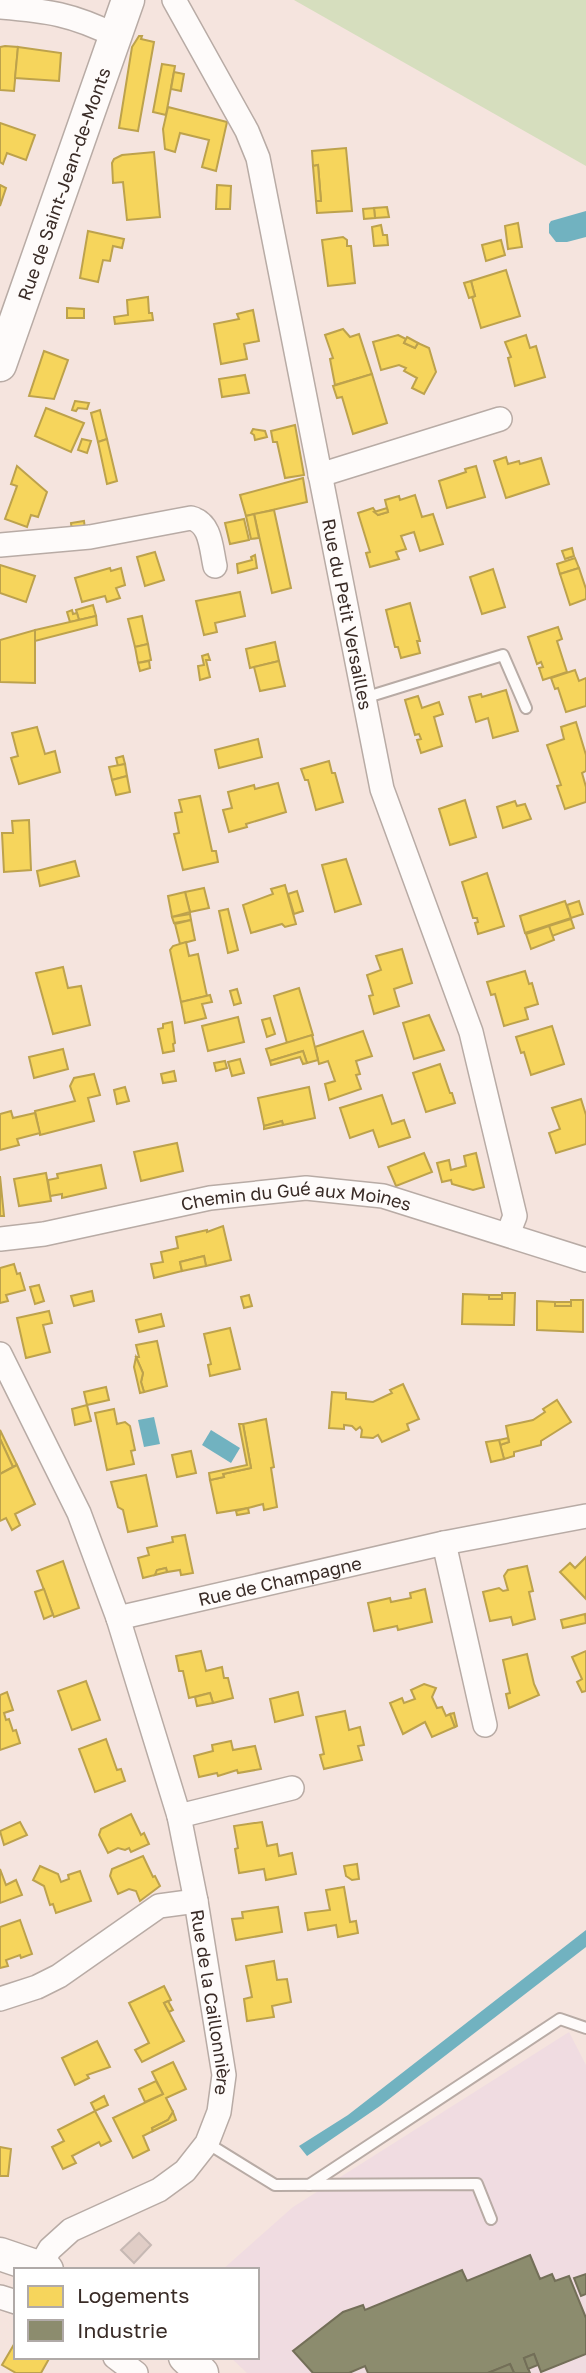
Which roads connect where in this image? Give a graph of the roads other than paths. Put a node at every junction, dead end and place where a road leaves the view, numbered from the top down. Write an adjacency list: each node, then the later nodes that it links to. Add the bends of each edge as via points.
1 (128, 0): 4 (main road, Rue de Saint-Jean-de-Monts)
2 (174, 0): 7 (street, Rue du Petit Versailles, via 258,158)
3 (0, 7): 4 (street, via 51,11)
4 (116, 36): 5 (main road, Rue de Saint-Jean-de-Monts)
5 (0, 365)
6 (499, 419): 7 (street)
7 (320, 475): 10 (street, Rue du Petit Versailles)
8 (0, 545): 9 (street, via 90,537 191,519 205,526)
9 (215, 566)
10 (363, 699): 11 (lane, via 503,655); 12 (street, Rue du Petit Versailles, via 382,789 471,1032 515,1216)
11 (526, 708)
12 (508, 1234): 13 (street, Chemin du Gué aux Moines, via 383,1196 306,1188 210,1198); 14 (street, Chemin du Gué aux Moines)
13 (0, 1240)
14 (586, 1260)
15 (0, 1353): 18 (street, Rue de la Caillonnière, via 79,1513)
16 (586, 1516): 17 (street, Rue de Champagne)
17 (444, 1543): 18 (street, Rue de Champagne); 19 (street)
18 (118, 1618): 21 (street, Rue de la Caillonnière)
19 (485, 1725)
20 (292, 1788): 21 (street)
21 (179, 1816): 22 (street, Rue de la Caillonnière)
22 (196, 1901): 23 (street, via 159,1906 59,1976); 25 (street, Rue de la Caillonnière, via 224,2075 219,2112)
23 (0, 1999)
24 (586, 2028): 26 (lane, via 560,2019)
25 (207, 2143): 26 (lane, via 275,2185); 29 (street, Rue de la Caillonnière, via 185,2171 159,2190 71,2230 50,2249)
26 (309, 2185): 27 (lane, via 477,2184)
27 (491, 2220)
28 (0, 2254): 29 (main road)
29 (43, 2268)
30 (118, 2359): 32 (street)
31 (187, 2359): 33 (main road)
32 (136, 2373)
33 (202, 2373)

